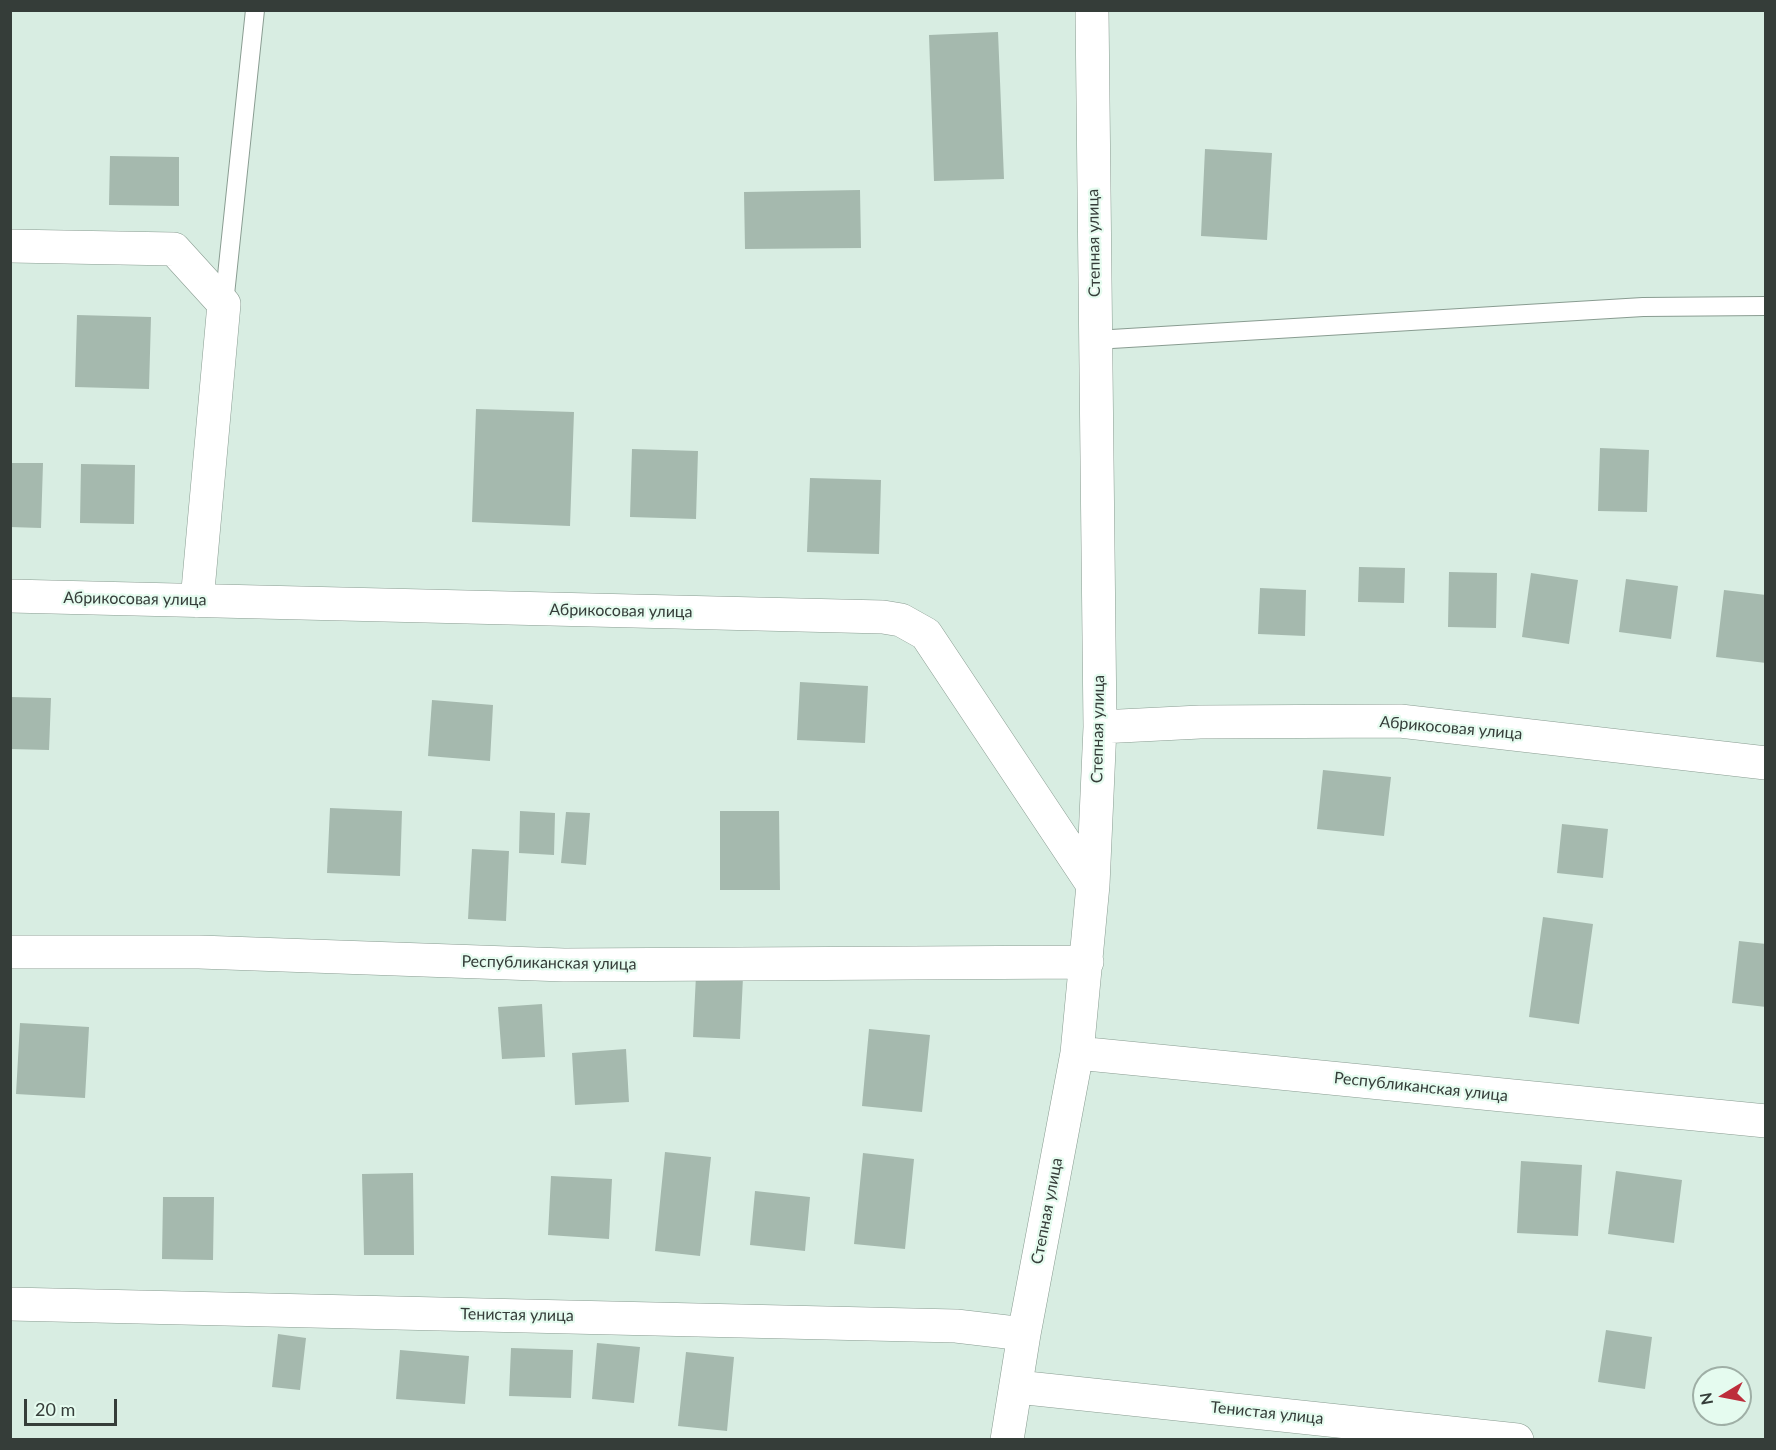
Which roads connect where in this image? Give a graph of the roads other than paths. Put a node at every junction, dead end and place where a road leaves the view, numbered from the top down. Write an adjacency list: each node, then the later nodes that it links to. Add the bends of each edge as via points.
1 (255, 10): 4 (lane)
2 (1092, 10): 6 (street, Степная улица)
3 (10, 246): 4 (street, via 174,249)
4 (224, 304): 8 (street)
5 (1766, 306): 6 (lane, via 1643,307)
6 (1095, 340): 9 (street, Степная улица)
7 (10, 596): 8 (street, Абрикосовая улица)
8 (197, 601): 11 (street, Абрикосовая улица, via 901,620 926,634)
9 (1100, 727): 10 (street, Абрикосовая улица, via 1400,721); 11 (street, Степная улица)
10 (1766, 763)
11 (1093, 885): 13 (street, Степная улица)
12 (10, 952): 13 (street, Республиканская улица, via 199,952 564,965)
13 (1087, 962): 14 (street, Степная улица)
14 (1077, 1053): 15 (street, Республиканская улица); 17 (street, Степная улица)
15 (1766, 1121)
16 (10, 1304): 17 (street, Тенистая улица, via 956,1326)
17 (1024, 1334): 18 (street, Степная улица)
18 (1017, 1387): 19 (street, Степная улица); 20 (street, Тенистая улица)
19 (1007, 1440)
20 (1517, 1440)

